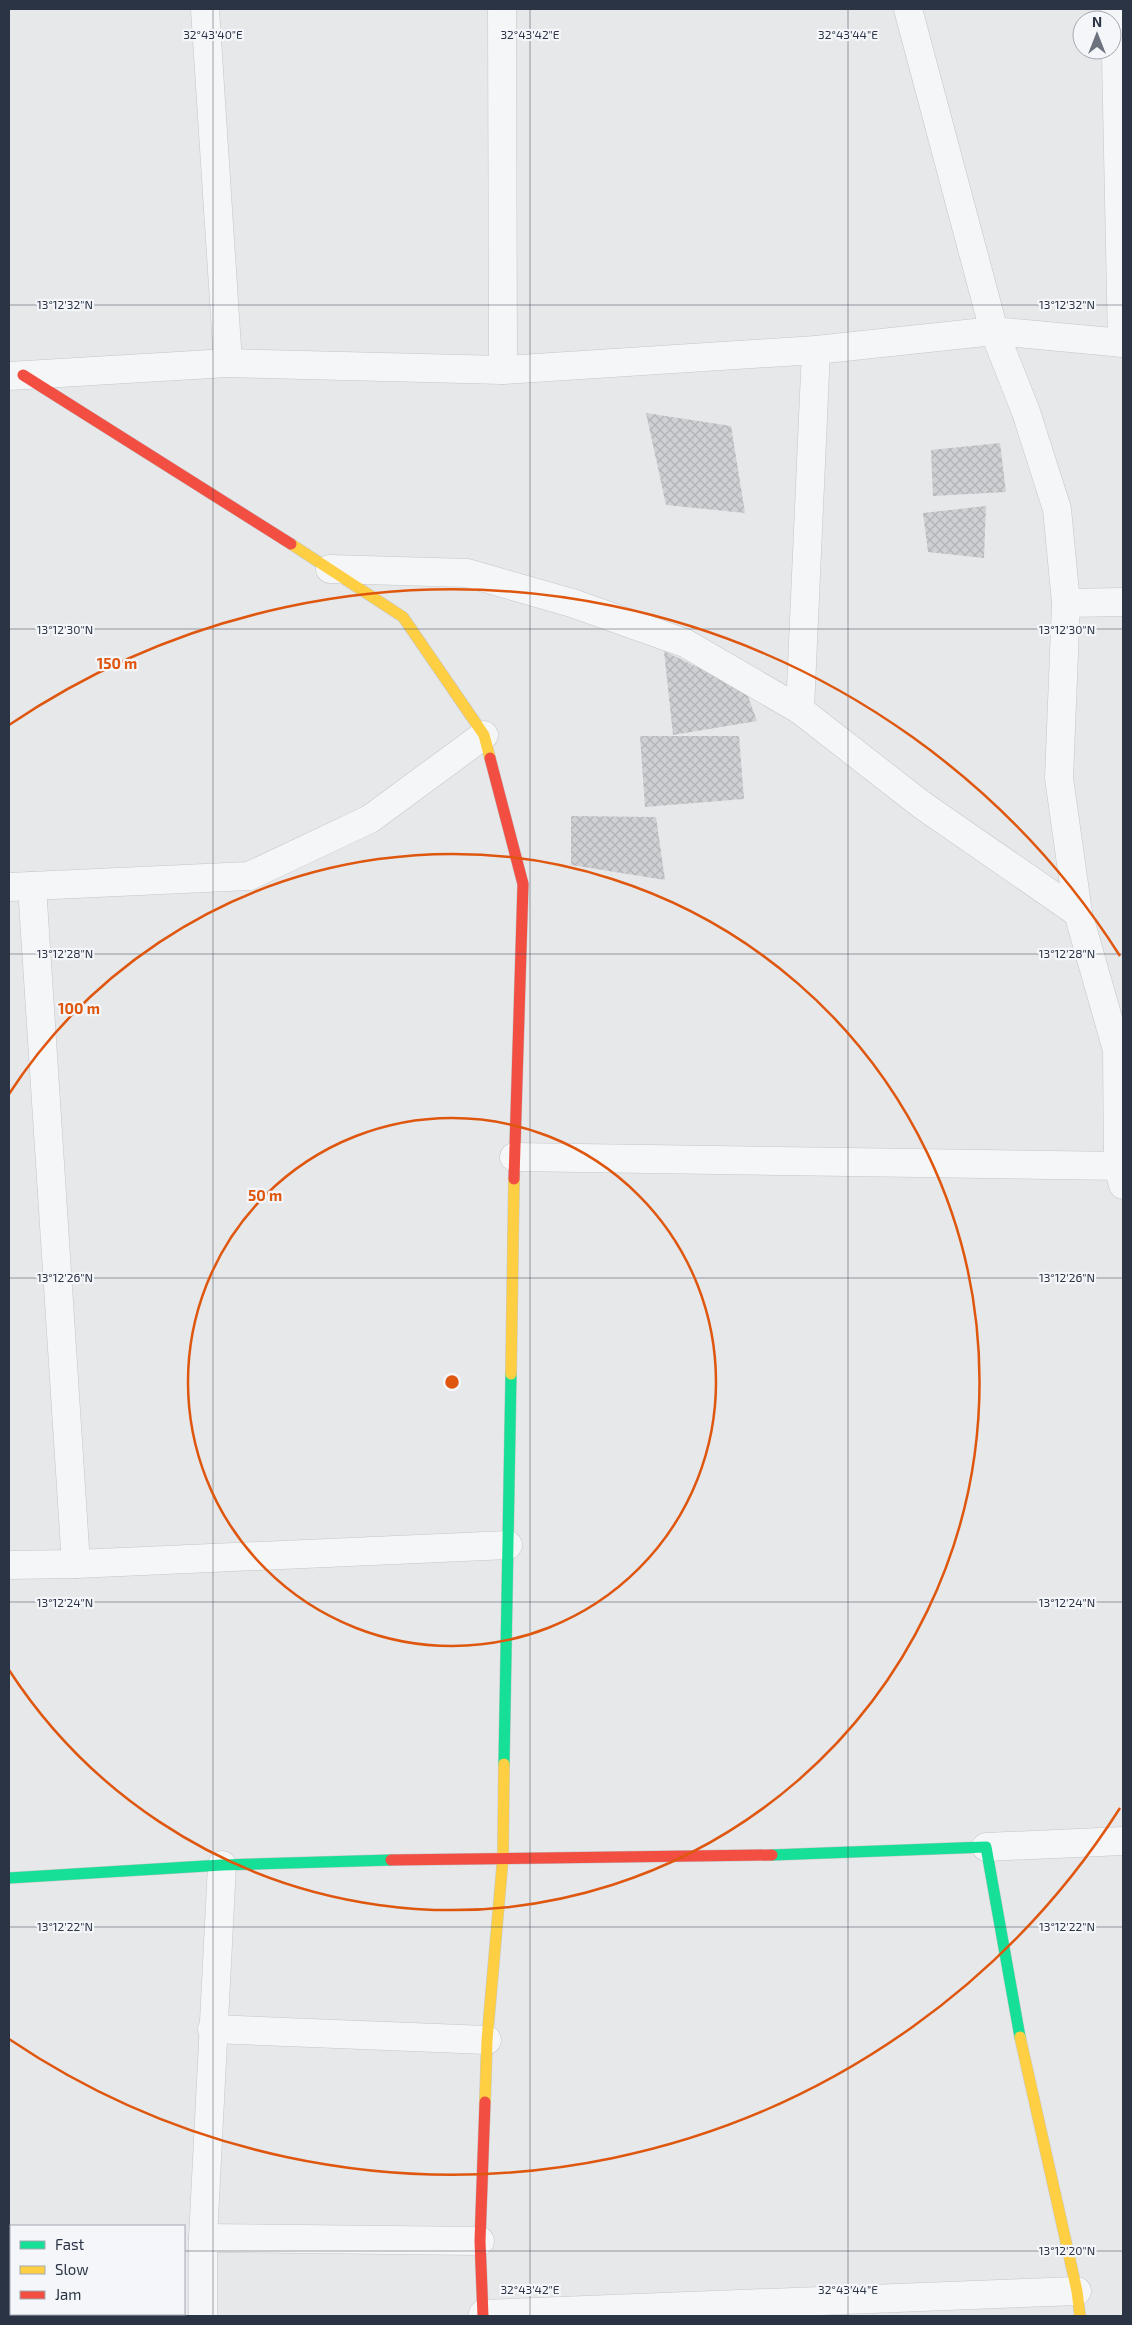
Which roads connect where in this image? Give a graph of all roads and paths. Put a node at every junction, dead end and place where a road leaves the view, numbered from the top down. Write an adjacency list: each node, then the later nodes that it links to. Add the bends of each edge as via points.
1 (206, 9): 8 (street)
2 (502, 9): 9 (street)
3 (908, 9): 5 (street)
4 (1114, 9): 6 (street)
5 (994, 331): 6 (street); 7 (street); 13 (street, via 1026,412 1056,509)
6 (1123, 343)
7 (816, 350): 9 (street); 14 (street)
8 (228, 363): 9 (street); 10 (street)
9 (503, 370)
10 (16, 376): 11 (street, via 228,503)
11 (330, 569): 14 (street, via 467,573 572,603 685,643); 15 (street, via 403,617)
12 (1123, 602): 13 (street)
13 (1066, 603): 17 (street, via 1059,778)
14 (800, 710): 17 (street, via 922,805)
15 (484, 735): 16 (street, via 370,819 249,876); 18 (street, via 523,884)
16 (20, 887): 21 (street)
17 (1078, 913): 19 (street, via 1117,1050)
18 (514, 1157): 19 (street); 20 (street)
19 (1121, 1172)
20 (508, 1545): 21 (street); 25 (street)
21 (76, 1564): 22 (street)
22 (9, 1565)
23 (1123, 1841): 24 (street)
24 (986, 1847): 25 (street, via 791,1855); 32 (street, via 1027,2076)
25 (503, 1857): 26 (street); 29 (street)
26 (222, 1866): 27 (street); 28 (street)
27 (9, 1878)
28 (212, 2029): 29 (street); 30 (street)
29 (487, 2040): 31 (street)
30 (203, 2238): 31 (street); 34 (street)
31 (480, 2241): 33 (street)
32 (1078, 2303): 33 (street)
33 (483, 2315)
34 (203, 2316)

